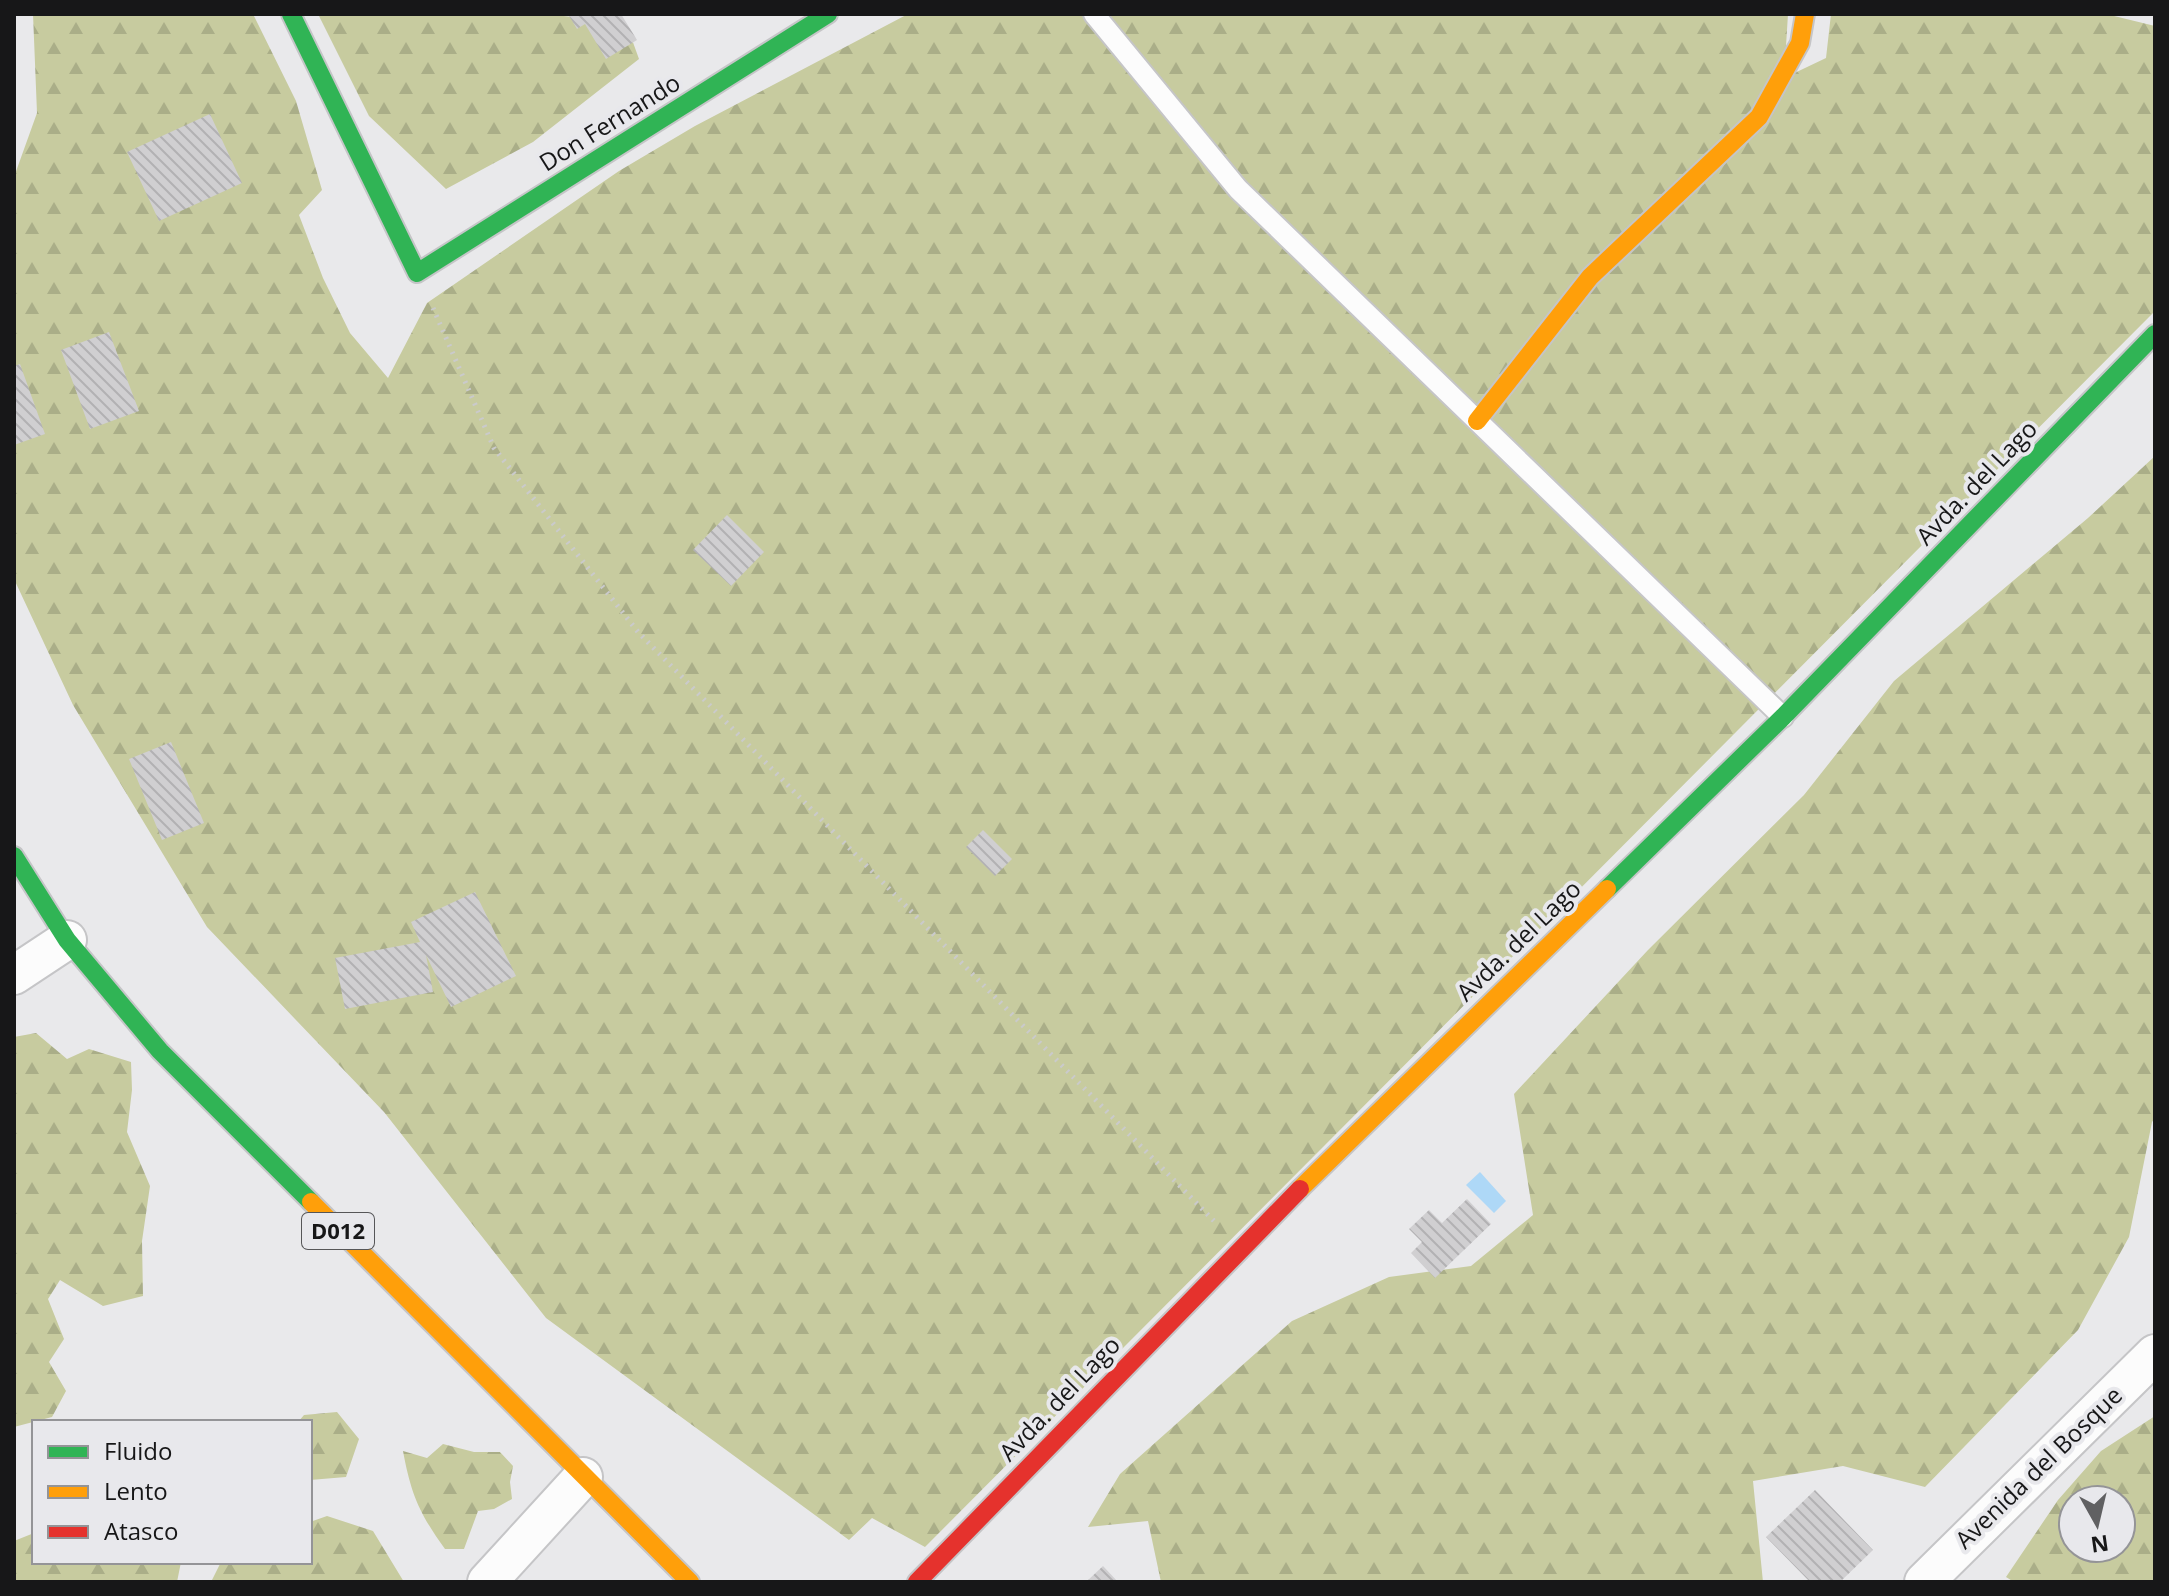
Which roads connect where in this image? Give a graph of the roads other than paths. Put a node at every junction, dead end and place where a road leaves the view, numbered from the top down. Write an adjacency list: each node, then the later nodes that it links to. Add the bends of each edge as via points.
1 (291, 14): 2 (street, Don Fernando, via 417,273)
2 (828, 14)
3 (1094, 14): 6 (lane, via 1238,189)
4 (1805, 14): 6 (street, via 1800,43 1759,117 1590,277)
5 (2155, 334): 7 (street, Avda. del Lago)
6 (1477, 421): 7 (lane)
7 (1783, 717): 16 (street, Avda. del Lago, via 1240,1248)
8 (14, 856): 9 (street, D012)
9 (67, 940): 10 (street); 12 (street, D012, via 160,1051)
10 (14, 975)
11 (2155, 1354): 13 (street, Avenida del Bosque)
12 (583, 1477): 14 (street); 15 (street, D012)
13 (1939, 1577)
14 (487, 1582)
15 (690, 1582)
16 (917, 1582)

